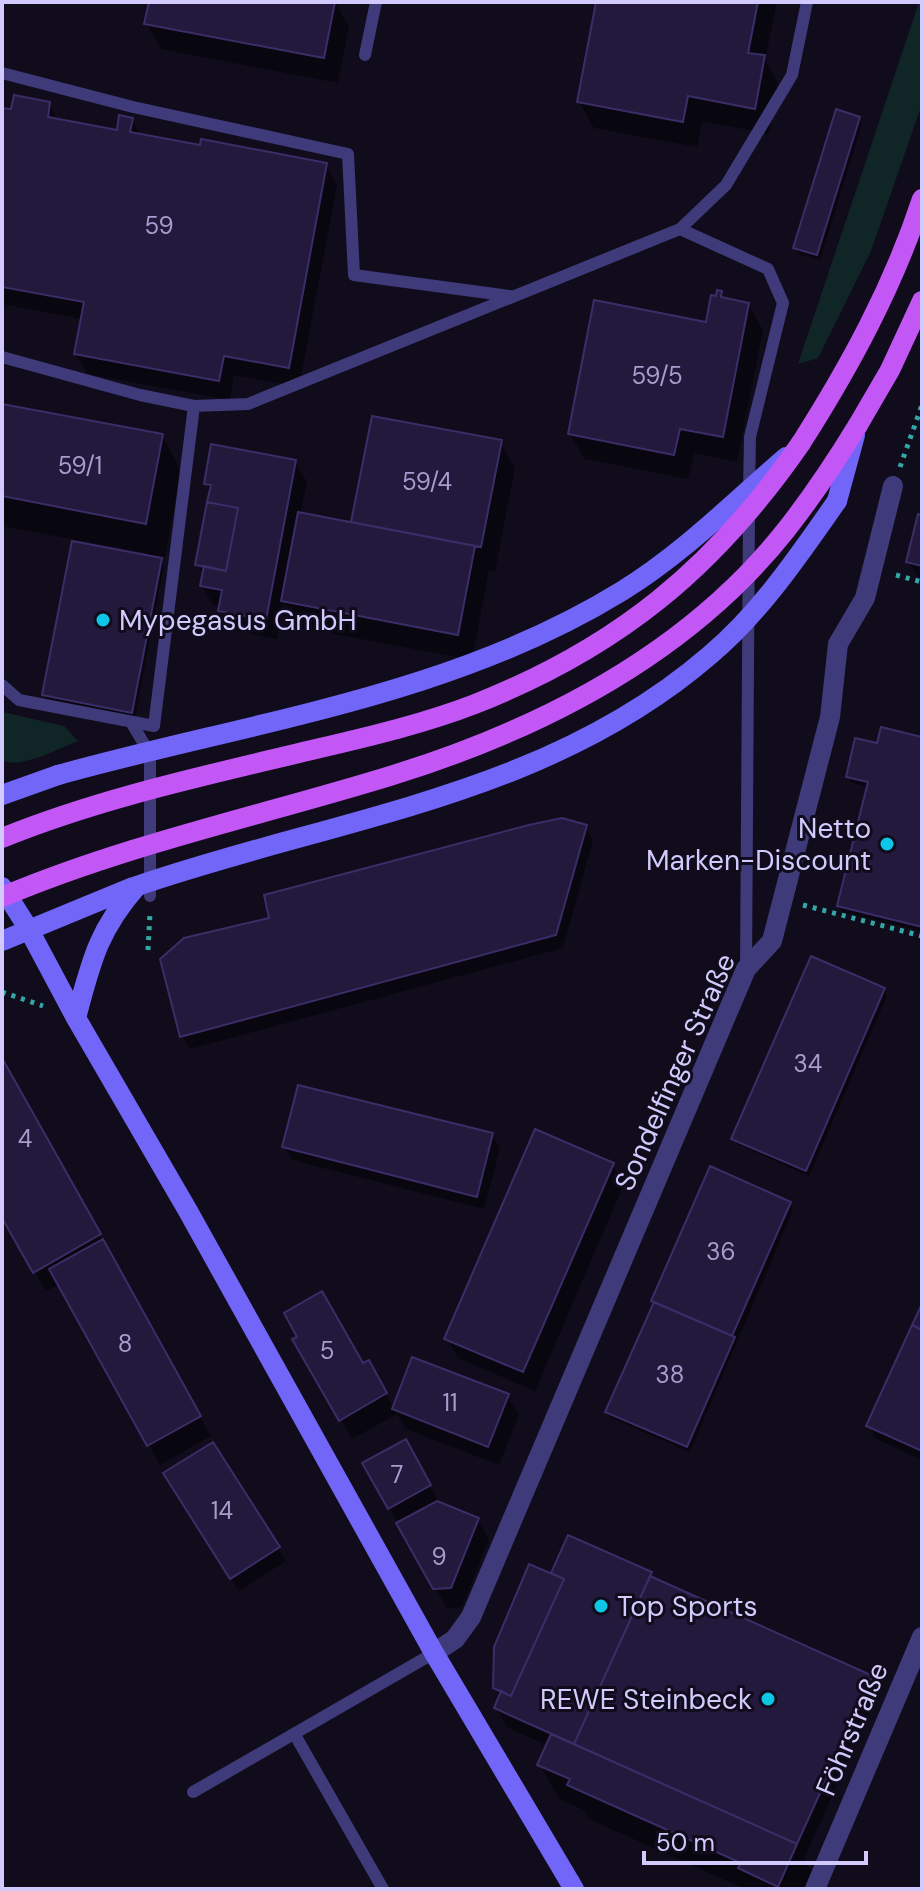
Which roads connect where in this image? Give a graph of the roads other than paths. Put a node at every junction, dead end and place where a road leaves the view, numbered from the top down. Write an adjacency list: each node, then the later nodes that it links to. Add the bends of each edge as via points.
1 (376, 2): 3 (lane)
2 (807, 2): 6 (lane, via 792,75 726,185)
3 (365, 55)
4 (2, 73): 7 (lane, via 348,154 354,275)
5 (922, 199): 12 (main road, via 863,338)
6 (680, 229): 7 (lane); 23 (lane, via 768,269 783,303 750,437)
7 (513, 296): 10 (lane, via 248,404)
8 (922, 301): 11 (main road)
9 (2, 357): 10 (lane)
10 (194, 406): 15 (lane, via 154,726)
11 (858, 425): 19 (main road, bridge, via 837,501 797,557 713,653 657,697 565,749 457,793 217,860); 20 (main road, bridge, via 785,532 713,606 676,637 586,695 492,739 404,771 135,848)
12 (801, 443): 16 (main road, bridge, via 653,570 515,648 366,698 58,775); 17 (main road, bridge, via 753,509 684,581 646,612 566,662 421,722 116,799)
13 (893, 486): 23 (street, Sondelfinger Straße, via 865,598 838,644 830,717 772,941)
14 (2, 685): 15 (lane, via 19,700)
15 (131, 722): 19 (lane, via 150,754)
16 (2, 795)
17 (2, 838)
18 (2, 887): 21 (main road)
19 (144, 891): 21 (main road, via 86,905); 24 (main road, via 114,912)
20 (2, 897)
21 (28, 928): 22 (main road); 24 (main road)
22 (2, 941)
23 (746, 969): 26 (street, Sondelfinger Straße, via 471,1617 455,1639)
24 (76, 1018): 26 (main road)
25 (922, 1637): 31 (street, Föhrstraße)
26 (434, 1653): 27 (lane); 30 (main road)
27 (295, 1735): 28 (lane); 29 (lane)
28 (193, 1792)
29 (383, 1889)
30 (574, 1889)
31 (815, 1889)

